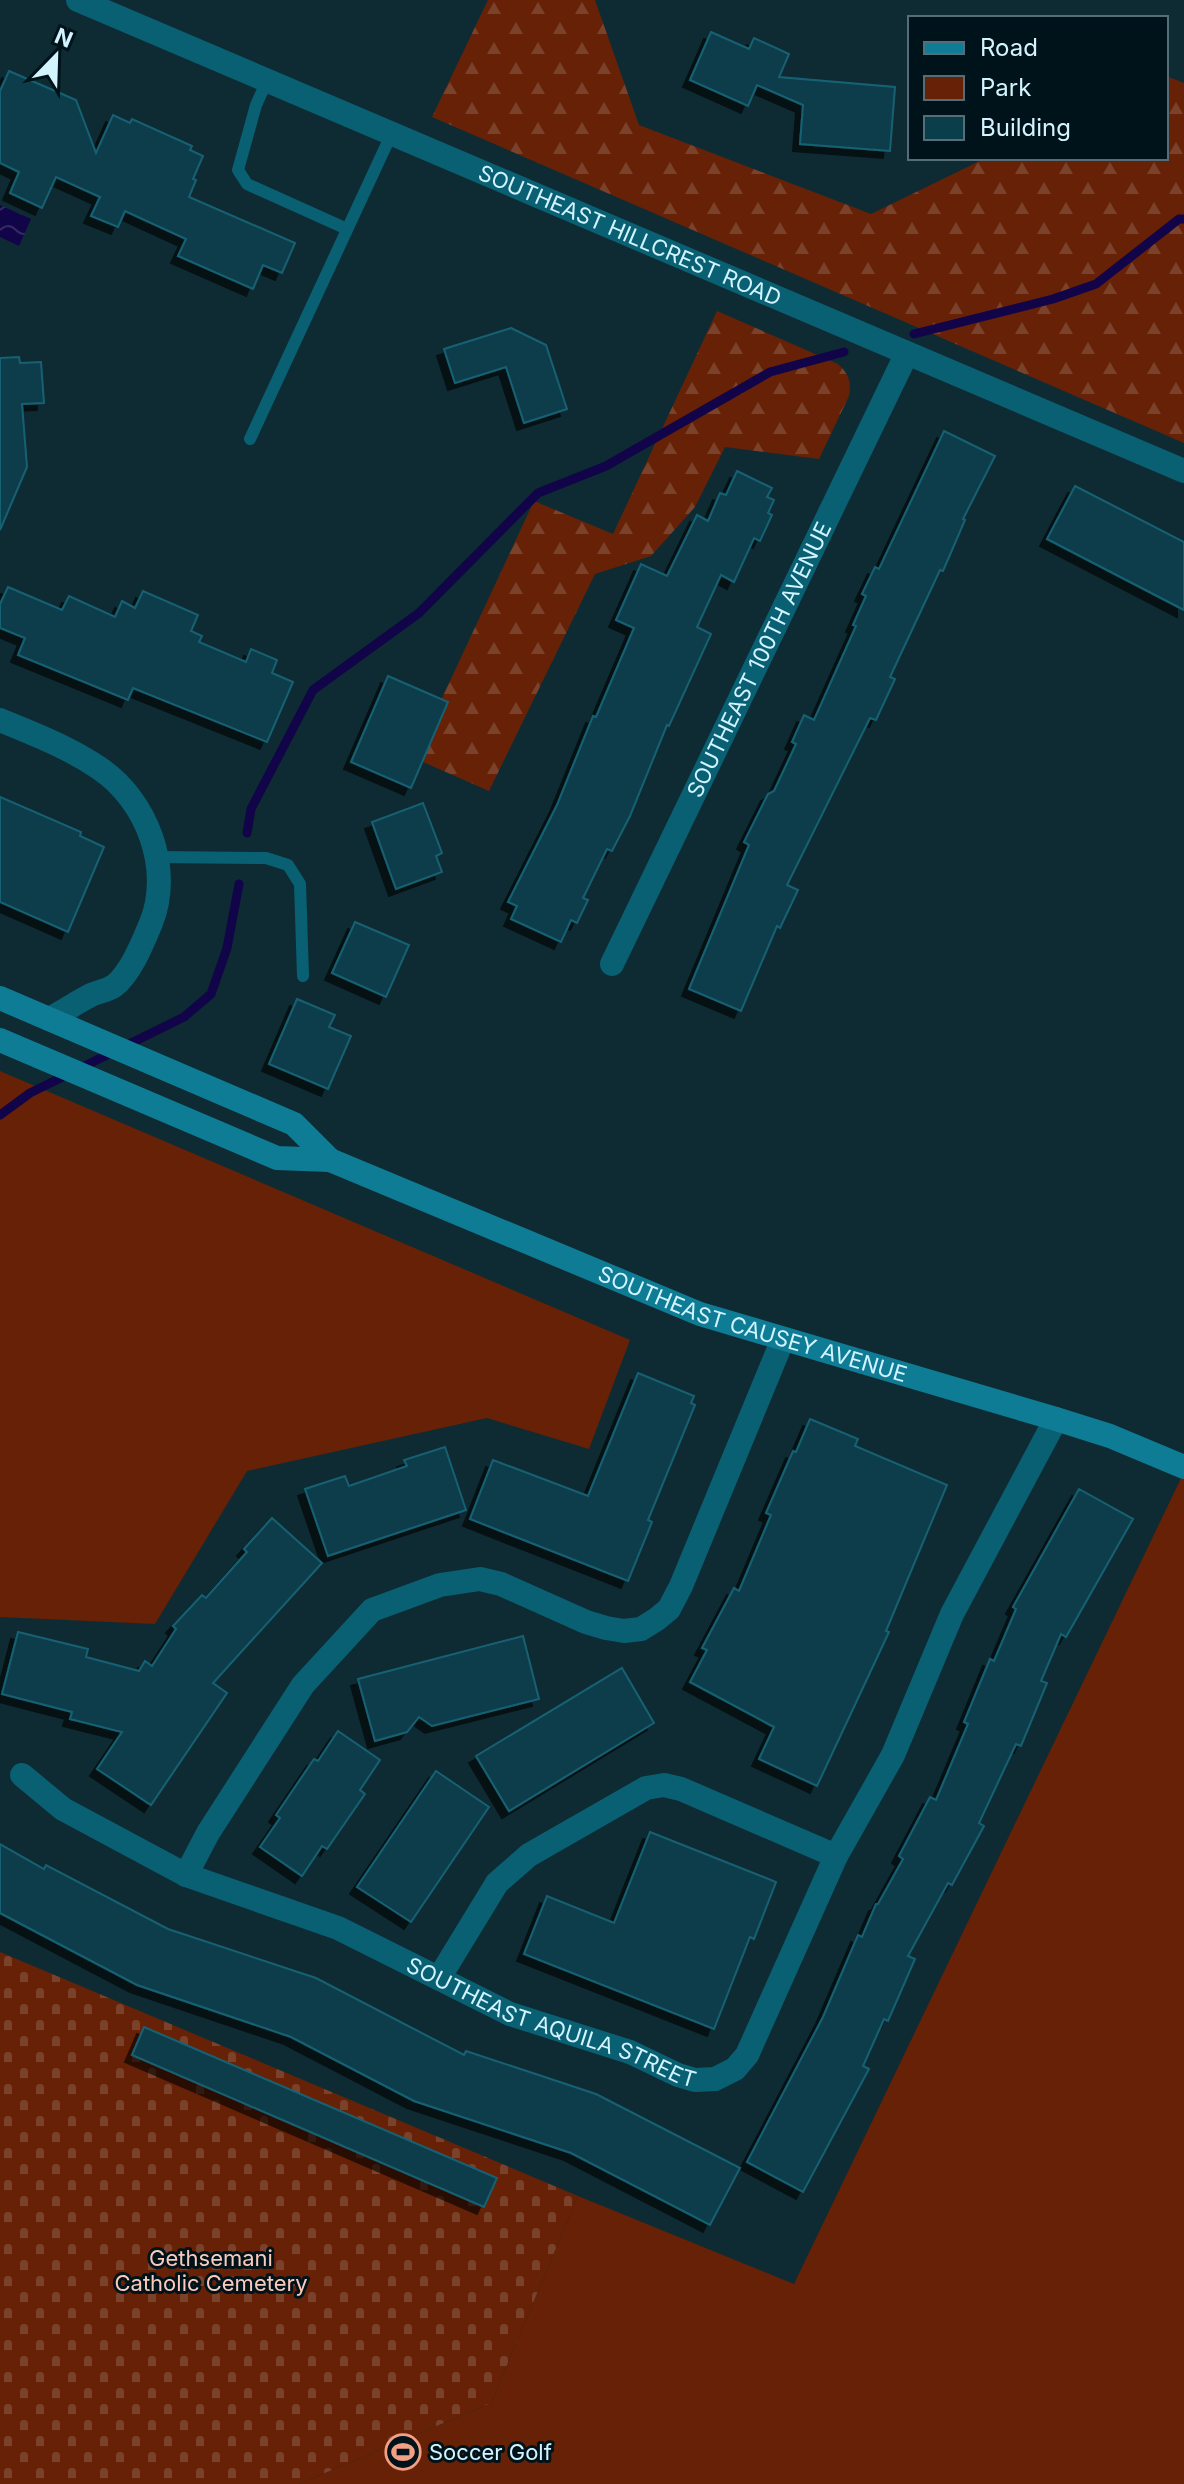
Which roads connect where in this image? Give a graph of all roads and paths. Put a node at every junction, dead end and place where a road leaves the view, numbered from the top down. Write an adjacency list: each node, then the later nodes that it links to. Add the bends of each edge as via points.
1 (78, 0): 2 (street, SOUTHEAST HILLCREST ROAD)
2 (267, 81): 3 (street, SOUTHEAST HILLCREST ROAD); 4 (lane, via 238,170 247,184)
3 (391, 135): 4 (lane); 5 (street, SOUTHEAST HILLCREST ROAD)
4 (347, 229): 6 (lane)
5 (906, 355): 7 (street, SOUTHEAST HILLCREST ROAD); 10 (street, SOUTHEAST 100TH AVENUE)
6 (250, 439)
7 (1184, 471)
8 (0, 720): 9 (street, via 101,769 136,805)
9 (156, 857): 11 (lane, via 266,858 288,865 300,884); 13 (street, via 160,884 140,951 114,986)
10 (612, 964)
11 (303, 976)
12 (0, 998): 13 (street, SOUTHEAST CAUSEY AVENUE)
13 (49, 1019): 15 (street, SOUTHEAST CAUSEY AVENUE, via 294,1124)
14 (0, 1040): 15 (street, SOUTHEAST CAUSEY AVENUE, via 277,1158)
15 (330, 1160): 16 (street, SOUTHEAST CAUSEY AVENUE, via 626,1285)
16 (783, 1339): 17 (street, SOUTHEAST CAUSEY AVENUE); 21 (street, via 669,1609 641,1629 606,1628 480,1579 440,1585 372,1610 303,1685)
17 (1056, 1419): 18 (street, SOUTHEAST CAUSEY AVENUE); 20 (street, SOUTHEAST AQUILA STREET, via 952,1614 893,1755)
18 (1184, 1467)
19 (22, 1775): 21 (street, SOUTHEAST AQUILA STREET, via 63,1809)
20 (836, 1856): 22 (street, via 681,1789 646,1788 512,1869 497,1883); 22 (street, SOUTHEAST AQUILA STREET, via 747,2055 715,2079 678,2075 630,2052 510,2014)
21 (186, 1875): 22 (street, SOUTHEAST AQUILA STREET, via 338,1928)
22 (439, 1978)

